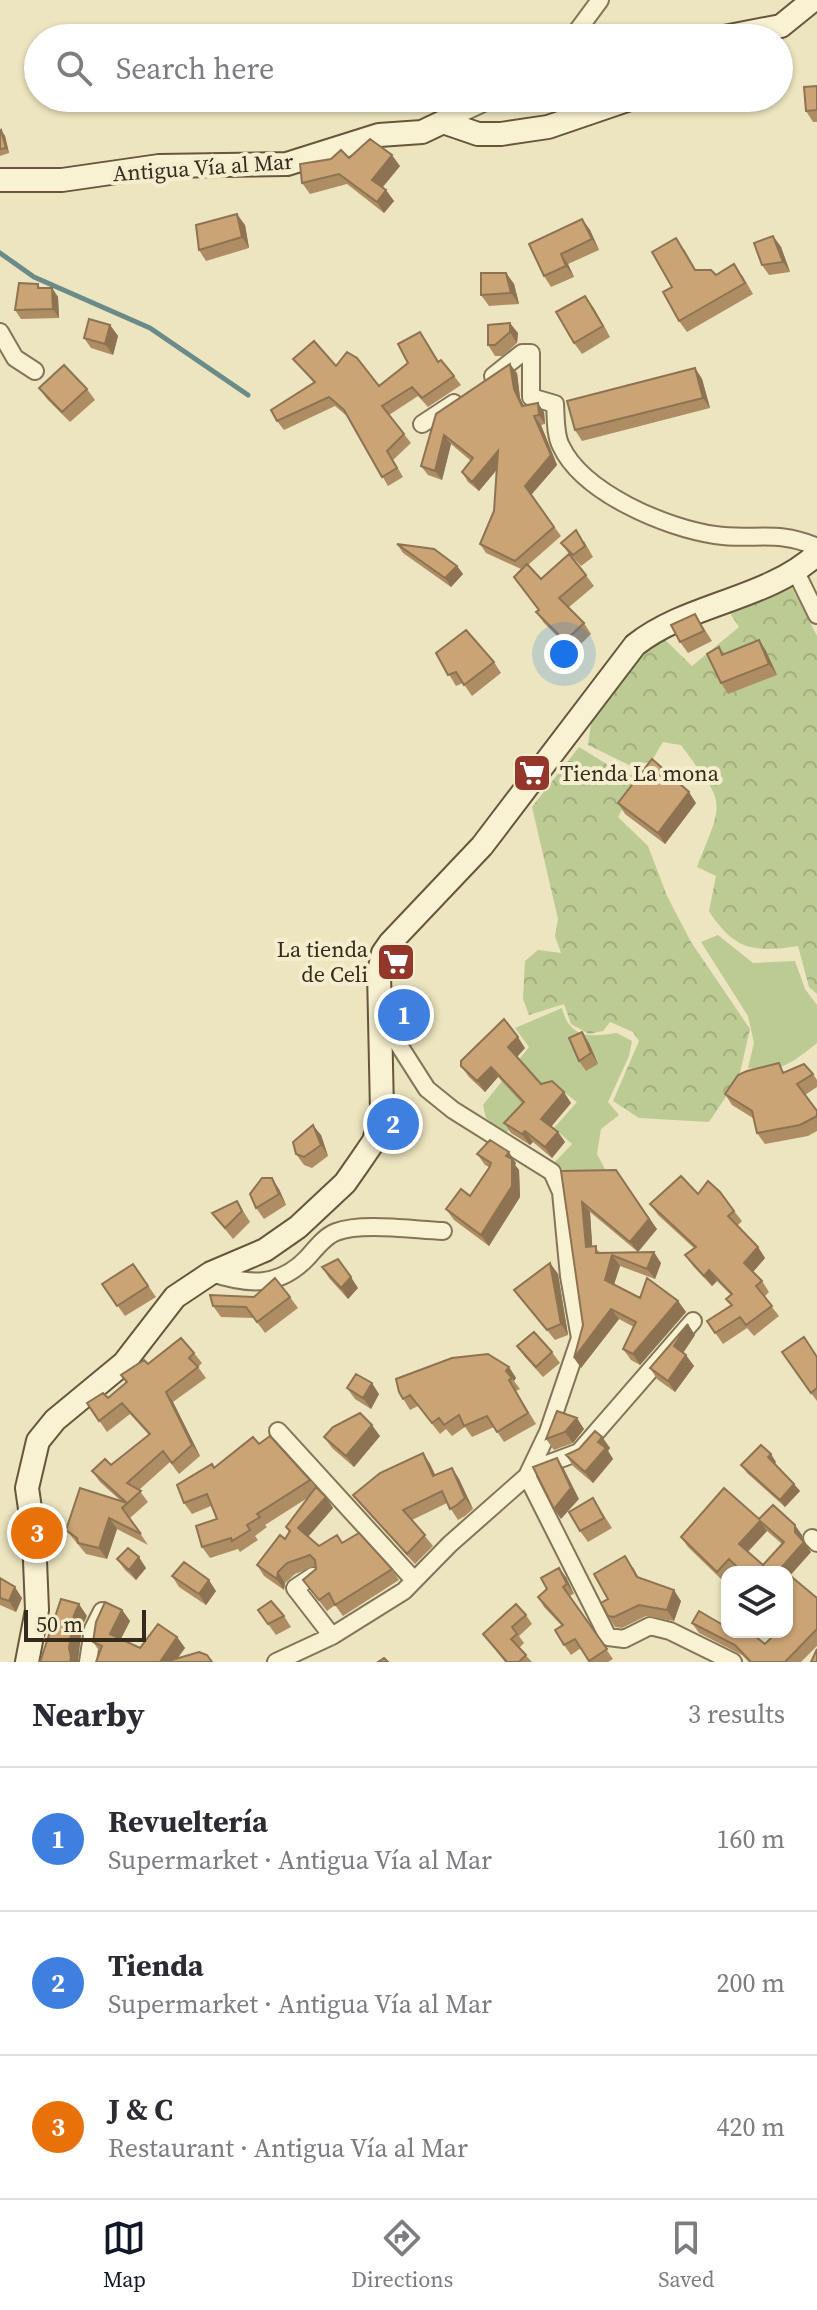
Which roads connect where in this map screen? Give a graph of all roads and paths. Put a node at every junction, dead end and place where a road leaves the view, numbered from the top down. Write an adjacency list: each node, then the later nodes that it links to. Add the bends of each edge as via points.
1 (600, 0): 3 (street)
2 (813, 0): 4 (main road)
3 (582, 24)
4 (783, 24)
5 (464, 112): 7 (street)
6 (592, 112): 7 (main road, via 548,127 501,134 478,134)
7 (443, 122): 8 (main road, Antigua Vía al Mar, via 422,132 379,135 287,164 159,166 62,180)
8 (0, 180)
9 (0, 332): 10 (street, via 15,358)
10 (35, 371)
11 (422, 424): 12 (street, via 522,353 531,353 531,397 555,404 560,445 582,476 658,520 716,536 764,534 798,538)
12 (817, 547)
13 (817, 554): 14 (main road)
14 (795, 570): 15 (street); 16 (main road, via 662,626 635,645 482,846 390,943 379,972)
15 (817, 615)
16 (382, 985): 18 (main road, via 382,1111 374,1141 345,1183 298,1227 265,1250); 21 (street, via 397,1042 427,1089 552,1172 561,1192 580,1338)
17 (443, 1231): 18 (street, via 334,1232 303,1262 269,1282 244,1283)
18 (211, 1273): 26 (main road, via 175,1297 124,1363 55,1420 38,1441 27,1488 37,1610)
19 (693, 1321): 21 (street, via 579,1452)
20 (278, 1431): 23 (street)
21 (529, 1473): 23 (street); 29 (street, via 608,1637 624,1639 650,1626)
22 (313, 1576): 25 (street, via 295,1588)
23 (414, 1580): 25 (street)
24 (102, 1611): 27 (street)
25 (332, 1636): 28 (street)
26 (27, 1662)
27 (88, 1662)
28 (276, 1662)
29 (733, 1662)

